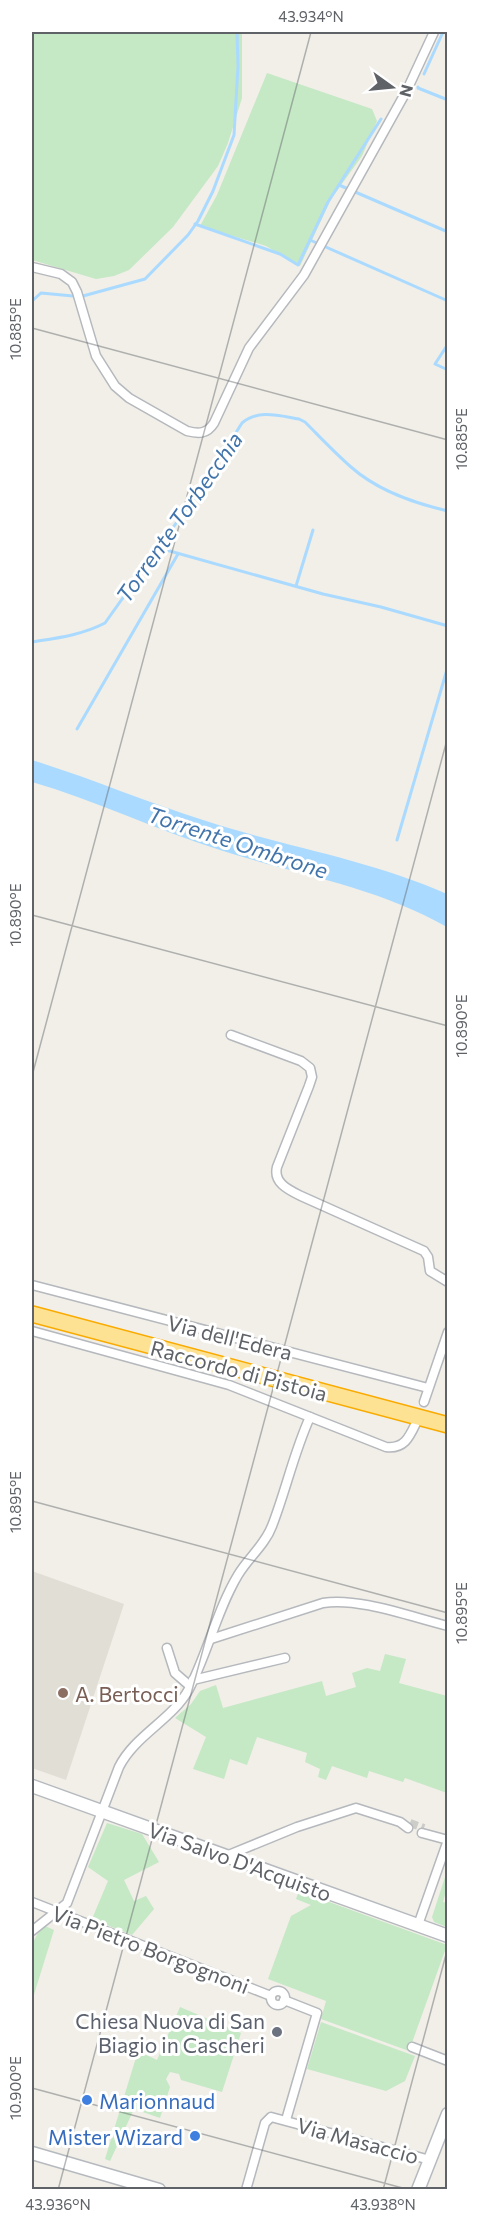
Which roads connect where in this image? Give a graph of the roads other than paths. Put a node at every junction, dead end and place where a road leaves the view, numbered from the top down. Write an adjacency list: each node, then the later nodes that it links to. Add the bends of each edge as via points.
1 (434, 32): 2 (street, via 407,90 304,275 257,335 207,431 199,434 183,429 123,394 96,356 72,282 60,274)
2 (32, 267)
3 (231, 1035): 4 (street, via 310,1068 312,1077 277,1167 279,1181 301,1196 424,1251 430,1271)
4 (447, 1282)
5 (32, 1285): 10 (street, Via dell'Edera)
6 (32, 1304): 12 (highway, Raccordo di Pistoia)
7 (32, 1314): 15 (highway, Raccordo di Pistoia)
8 (32, 1330): 13 (street, via 230,1384)
9 (447, 1332): 10 (street)
10 (428, 1388): 11 (street)
11 (424, 1402)
12 (447, 1414)
13 (310, 1418): 14 (street, via 391,1448 405,1443); 17 (street, via 270,1531 238,1574)
14 (416, 1423)
15 (447, 1425)
16 (447, 1626): 17 (street, via 336,1601)
17 (211, 1639): 20 (street)
18 (166, 1648): 20 (street, via 175,1673)
19 (285, 1658): 20 (street)
20 (191, 1683): 22 (street, via 181,1700 126,1754)
21 (32, 1786): 22 (street, Via Salvo D'Acquisto)
22 (102, 1812): 27 (street, Via Salvo D'Acquisto); 30 (street, via 68,1902)
23 (407, 1825): 26 (street, via 357,1808)
24 (423, 1831): 25 (street)
25 (445, 1839): 31 (street)
26 (258, 1842): 27 (street); 28 (street)
27 (226, 1856): 28 (street, Via Salvo D'Acquisto)
28 (246, 1863): 31 (street, Via Salvo D'Acquisto)
29 (32, 1902): 30 (street, Via Pietro Borgognoni)
30 (56, 1912): 32 (street); 37 (street, Via Pietro Borgognoni, via 271,1996 277,2005 284,2000 317,2013)
31 (418, 1925): 33 (street, Via Salvo D'Acquisto)
32 (32, 1931)
33 (447, 1936)
34 (412, 2047): 35 (street)
35 (447, 2061)
36 (447, 2114): 39 (street)
37 (286, 2120): 39 (street, Via Masaccio); 41 (street, via 267,2120)
38 (32, 2152): 40 (street)
39 (430, 2160): 42 (street)
40 (159, 2190)
41 (246, 2190)
42 (418, 2190)

